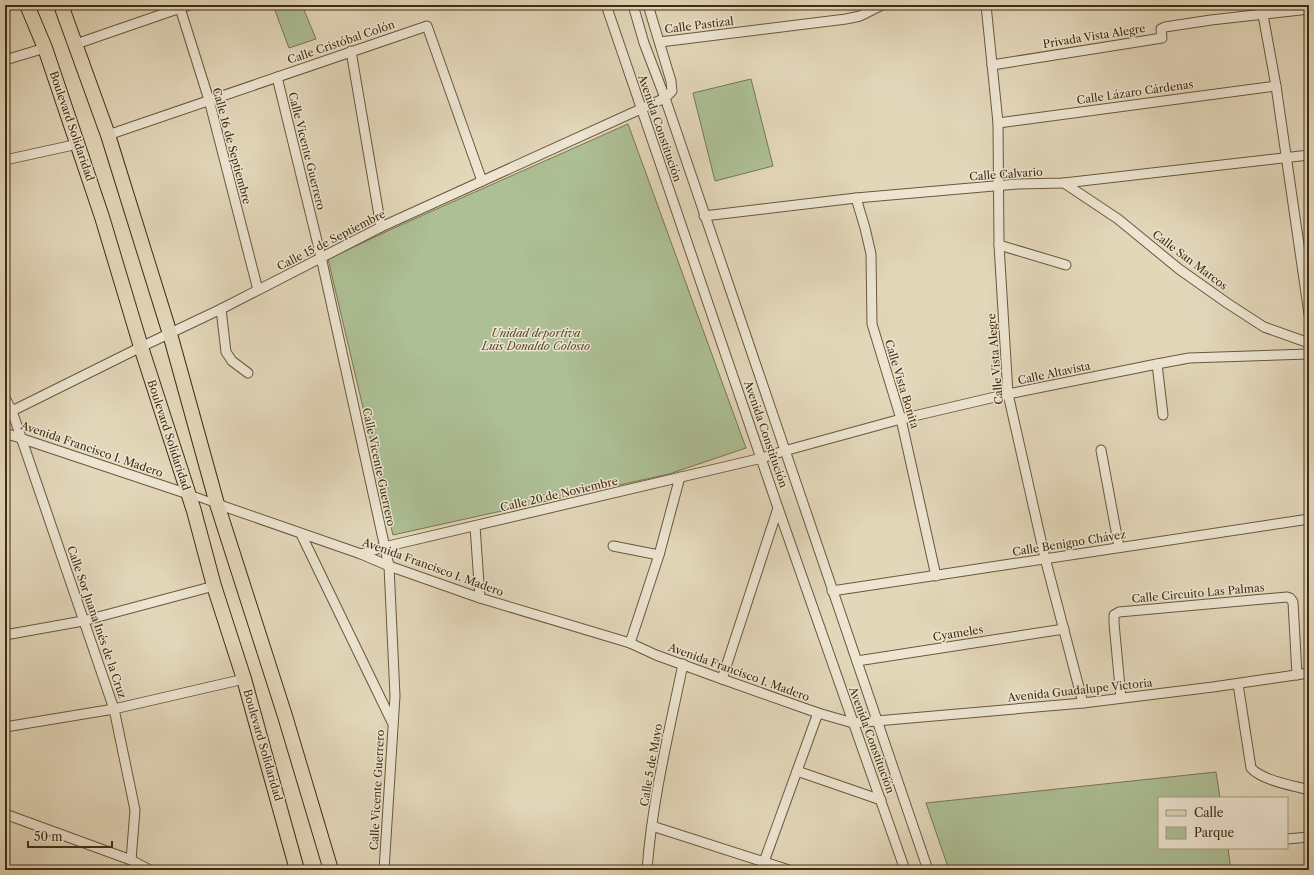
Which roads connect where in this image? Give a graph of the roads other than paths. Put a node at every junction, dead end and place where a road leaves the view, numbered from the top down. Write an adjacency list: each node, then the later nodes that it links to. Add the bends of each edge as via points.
1 (27, 5): 13 (main road, Boulevard Solidaridad)
2 (62, 5): 12 (main road)
3 (606, 5): 21 (street, Avenida Constitución)
4 (633, 5): 19 (street, Avenida Constitución)
5 (648, 5): 11 (street)
6 (882, 5): 11 (street, Calle Pastizal, via 860,16 846,19)
7 (986, 5): 16 (street, Calle Vista Alegre)
8 (178, 7): 12 (street); 20 (street, Calle 16 de Septiembre)
9 (1309, 9): 10 (street, Privada Vista Alegre)
10 (1263, 15): 16 (street, Privada Vista Alegre, via 1165,26 1161,29 1162,38); 18 (street)
11 (660, 42): 19 (street, via 672,91)
12 (76, 44): 23 (main road)
13 (45, 48): 15 (street); 24 (main road, Boulevard Solidaridad)
14 (351, 52): 17 (street, Calle Cristóbal Colón); 28 (street, Calle Cristóbal Colón, via 427,26); 33 (street)
15 (5, 60)
16 (992, 65): 22 (street, Calle Vista Alegre)
17 (277, 77): 20 (street, Calle Cristóbal Colón); 35 (street, Calle Vicente Guerrero)
18 (1276, 86): 22 (street, Calle Lázaro Cárdenas); 26 (street)
19 (665, 98): 21 (street, Calle 15 de Septiembre); 32 (street, Avenida Constitución)
20 (208, 100): 23 (street, Calle Cristóbal Colón); 37 (street, Calle 16 de Septiembre)
21 (641, 109): 28 (street, Calle 15 de Septiembre); 55 (street, Avenida Constitución)
22 (998, 122): 30 (street, Calle Vista Alegre)
23 (108, 135): 40 (main road)
24 (78, 144): 27 (street); 42 (main road, Boulevard Solidaridad)
25 (1309, 155): 26 (street, Calle Calvario)
26 (1286, 157): 29 (street, Calle Calvario); 39 (street)
27 (5, 160)
28 (482, 181): 33 (street, Calle 15 de Septiembre)
29 (1064, 182): 30 (street, Calle Calvario); 41 (street, Calle San Marcos, via 1118,219 1233,307 1264,327)
30 (1000, 185): 31 (street, Calle Calvario); 34 (street, Calle Vista Alegre)
31 (856, 198): 32 (street, Calle Calvario); 50 (street, Calle Vista Bonita, via 871,254 872,324)
32 (704, 216): 54 (street, Avenida Constitución)
33 (381, 227): 35 (street, Calle 15 de Septiembre)
34 (999, 245): 36 (street); 46 (street, Calle Vista Alegre)
35 (321, 257): 37 (street, Calle 15 de Septiembre); 64 (street, Calle Vicente Guerrero)
36 (1066, 265)
37 (258, 290): 38 (street, Calle 15 de Septiembre)
38 (221, 309): 40 (street, Calle 15 de Septiembre); 45 (street, via 226,352 232,361)
39 (1309, 314)
40 (170, 334): 42 (street, Calle 15 de Septiembre); 58 (main road)
41 (1309, 343)
42 (141, 346): 48 (street, Calle 15 de Septiembre); 57 (main road, Boulevard Solidaridad)
43 (1309, 354): 44 (street, Calle Altavista, via 1189,358)
44 (1157, 364): 46 (street, Calle Altavista); 49 (street)
45 (248, 373)
46 (1008, 394): 50 (street, Calle Altavista); 68 (street, Calle Vista Alegre)
47 (5, 398): 48 (street, Calle Sor Juana Inés de la Cruz)
48 (12, 411): 52 (street, Calle Sor Juana Inés de la Cruz)
49 (1163, 416)
50 (901, 419): 54 (street, Calle Altavista); 70 (street, Calle Vista Bonita)
51 (5, 433): 52 (street, Avenida Francisco I. Madero)
52 (22, 439): 57 (street, Avenida Francisco I. Madero); 74 (street, Calle Sor Juana Inés de la Cruz)
53 (1101, 450): 65 (street)
54 (784, 451): 55 (street, Calle Altavista); 72 (street, Avenida Constitución)
55 (762, 458): 56 (street, Calle 20 de Noviembre); 59 (street, Avenida Constitución)
56 (680, 478): 61 (street, Calle 20 de Noviembre); 67 (street)
57 (188, 494): 58 (street, Avenida Francisco I. Madero); 71 (main road, Boulevard Solidaridad)
58 (217, 504): 62 (street, Avenida Francisco I. Madero); 104 (main road)
59 (778, 508): 83 (street); 91 (street, Avenida Constitución)
60 (1309, 519): 65 (street, Calle Benigno Chávez)
61 (475, 526): 64 (street, Calle 20 de Noviembre); 73 (street)
62 (301, 534): 66 (street, Avenida Francisco I. Madero); 90 (street)
63 (613, 546): 67 (street)
64 (384, 547): 66 (street, Calle 20 de Noviembre); 69 (street, Calle Vicente Guerrero)
65 (1119, 547): 68 (street, Calle Benigno Chávez)
66 (361, 554): 69 (street, Avenida Francisco I. Madero)
67 (659, 555): 77 (street)
68 (1045, 558): 70 (street, Calle Benigno Chávez); 75 (street, Calle Vista Alegre)
69 (389, 566): 73 (street, Avenida Francisco I. Madero); 90 (street, Calle Vicente Guerrero, via 396,696)
70 (936, 576): 72 (street, Calle Benigno Chávez)
71 (214, 586): 74 (street); 82 (main road, Boulevard Solidaridad)
72 (832, 591): 78 (street, Avenida Constitución)
73 (480, 598): 77 (street, Avenida Francisco I. Madero)
74 (83, 621): 76 (street); 87 (street, Calle Sor Juana Inés de la Cruz)
75 (1064, 629): 78 (street, Cyameles); 86 (street, Calle Vista Alegre)
76 (5, 635)
77 (630, 644): 79 (street, Avenida Francisco I. Madero)
78 (856, 661): 89 (street, Avenida Constitución)
79 (683, 664): 83 (street, Avenida Francisco I. Madero); 97 (street, Calle 5 de Mayo)
80 (1309, 673): 81 (street, Avenida Guadalupe Victoria)
81 (1297, 675): 84 (street, Avenida Guadalupe Victoria); 85 (street, Calle Circuito Las Palmas, via 1293,602 1290,598 1119,612 1114,615 1114,623)
82 (244, 679): 87 (street); 103 (main road, Boulevard Solidaridad)
83 (722, 680): 88 (street, Avenida Francisco I. Madero)
84 (1238, 684): 85 (street, Avenida Guadalupe Victoria); 94 (street, via 1251,768 1256,774 1269,779)
85 (1121, 698): 86 (street, Avenida Guadalupe Victoria)
86 (1083, 703): 89 (street, Avenida Guadalupe Victoria)
87 (114, 709): 92 (street); 100 (street, Calle Sor Juana Inés de la Cruz, via 135,810)
88 (818, 713): 91 (street, Avenida Francisco I. Madero); 93 (street)
89 (877, 721): 91 (street, Avenida Guadalupe Victoria); 109 (street, Avenida Constitución)
90 (393, 723): 105 (street, Calle Vicente Guerrero)
91 (853, 723): 95 (street, Avenida Constitución)
92 (5, 727)
93 (797, 771): 95 (street); 101 (street)
94 (1309, 790)
95 (881, 800): 108 (street, Avenida Constitución)
96 (5, 814): 100 (street)
97 (652, 826): 101 (street); 106 (street, Calle 5 de Mayo)
98 (1309, 837): 99 (street)
99 (1288, 839)
100 (131, 860): 102 (street)
101 (763, 866): 107 (street)
102 (150, 870)
103 (297, 870)
104 (331, 870)
105 (384, 870)
106 (647, 870)
107 (789, 870)
108 (905, 870)
109 (928, 870)

